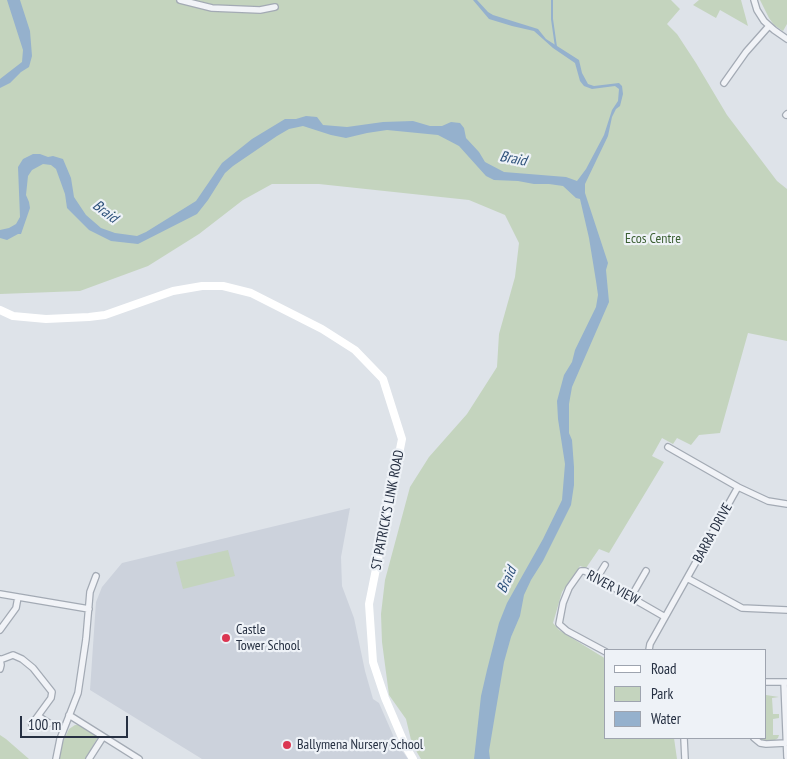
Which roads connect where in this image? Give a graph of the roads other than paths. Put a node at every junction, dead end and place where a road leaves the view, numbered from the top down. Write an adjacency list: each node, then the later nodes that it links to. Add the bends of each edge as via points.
1 (180, 0): 3 (street, via 212,8 260,10)
2 (754, 0): 4 (street)
3 (275, 7)
4 (769, 26): 5 (street); 6 (street)
5 (787, 39)
6 (724, 83)
7 (0, 310): 41 (street, ST PATRICK’S LINK ROAD, via 13,316 46,319 89,317 105,315 173,291 223,286 251,294 322,329 355,350 383,379 402,439 369,604 373,662 384,698)
8 (668, 447): 9 (street, BARRA DRIVE)
9 (738, 487): 10 (street, via 768,501); 15 (street, BARRA DRIVE)
10 (787, 504)
11 (605, 565): 14 (street)
12 (646, 571): 18 (street)
13 (96, 576): 19 (street)
14 (597, 578): 18 (street, RIVER VIEW); 24 (street, RIVER VIEW, via 583,571 577,575 569,588 558,622 564,630)
15 (687, 578): 20 (street, via 742,608); 21 (street, BARRA DRIVE)
16 (0, 594): 17 (street)
17 (18, 597): 19 (street); 22 (street, via 16,608)
18 (631, 597): 21 (street, RIVER VIEW)
19 (88, 609): 29 (street, via 78,693)
20 (787, 610)
21 (665, 617): 23 (street, BARRA DRIVE)
22 (0, 630)
23 (649, 649)
24 (604, 651)
25 (0, 659): 26 (street); 30 (street, via 13,655 22,659 52,692)
26 (0, 669)
27 (767, 682): 28 (street)
28 (786, 682): 36 (street)
29 (69, 715): 33 (street); 38 (street)
30 (38, 716): 31 (street); 32 (street)
31 (49, 723)
32 (32, 724)
33 (103, 737): 39 (street); 40 (street)
34 (684, 739): 42 (street)
35 (756, 739): 36 (street, via 766,744)
36 (786, 743): 37 (street)
37 (787, 757)
38 (56, 759)
39 (89, 759)
40 (139, 759)
41 (413, 759)
42 (685, 759)

